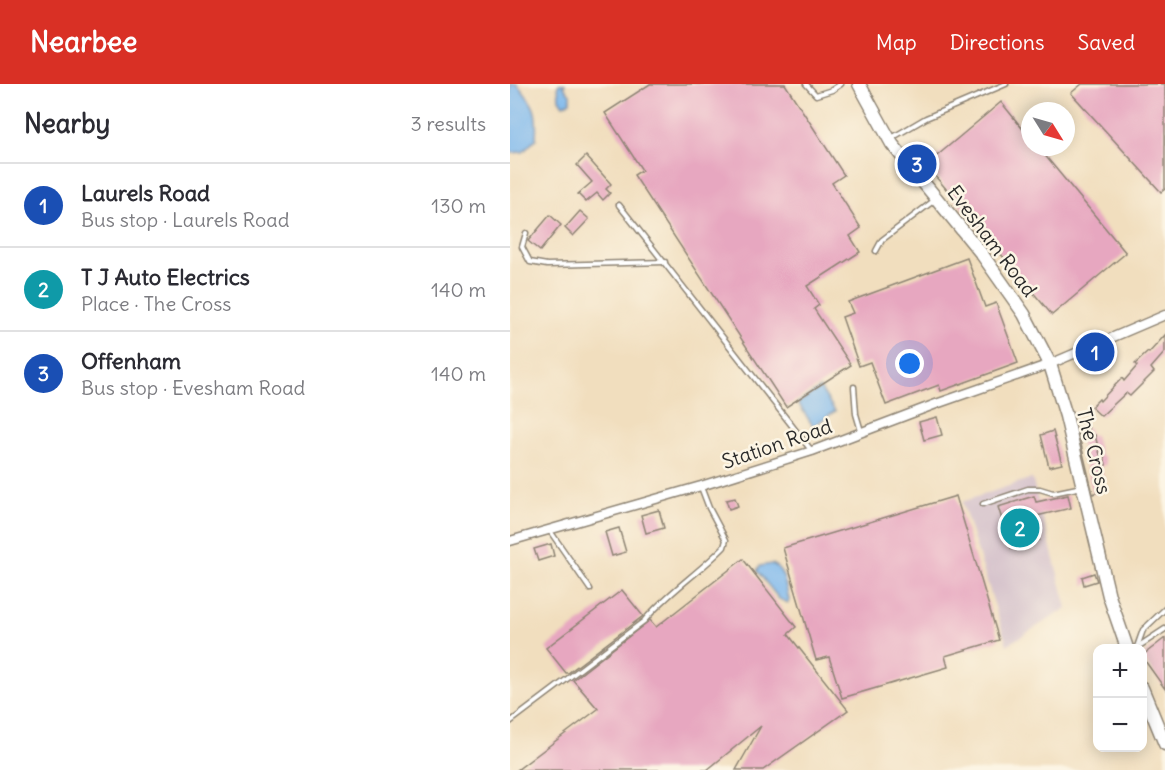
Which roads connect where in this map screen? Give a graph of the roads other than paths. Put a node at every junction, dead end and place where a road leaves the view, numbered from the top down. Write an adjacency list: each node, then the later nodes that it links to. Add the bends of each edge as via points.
1 (806, 84): 2 (lane, via 816,94)
2 (841, 84)
3 (859, 84): 5 (main road, Evesham Road)
4 (1006, 84): 5 (lane, via 926,118)
5 (889, 139): 6 (main road, Evesham Road)
6 (936, 199): 9 (lane, via 882,240); 12 (main road, Evesham Road, via 1024,314)
7 (619, 205): 10 (lane)
8 (526, 233): 10 (lane, via 522,247 530,262)
9 (876, 251)
10 (665, 262): 15 (lane)
11 (1165, 315): 12 (street, Station Road)
12 (1050, 364): 14 (street, Station Road); 17 (main road, The Cross)
13 (854, 387): 14 (lane)
14 (861, 432): 15 (street, Station Road)
15 (812, 451): 16 (street, Station Road)
16 (701, 486): 19 (street, Station Road); 28 (lane, via 726,540 724,547 644,621)
17 (1083, 487): 18 (lane, via 1053,493 1028,489); 24 (main road, The Cross, via 1109,596)
18 (983, 504)
19 (550, 530): 20 (street, Station Road); 21 (lane)
20 (510, 541)
21 (590, 590)
22 (1165, 609): 25 (lane, via 1143,630)
23 (1165, 629): 26 (lane)
24 (1131, 644)
25 (1135, 644)
26 (1140, 644)
27 (1147, 698): 29 (main road)
28 (510, 722)
29 (1165, 744)

